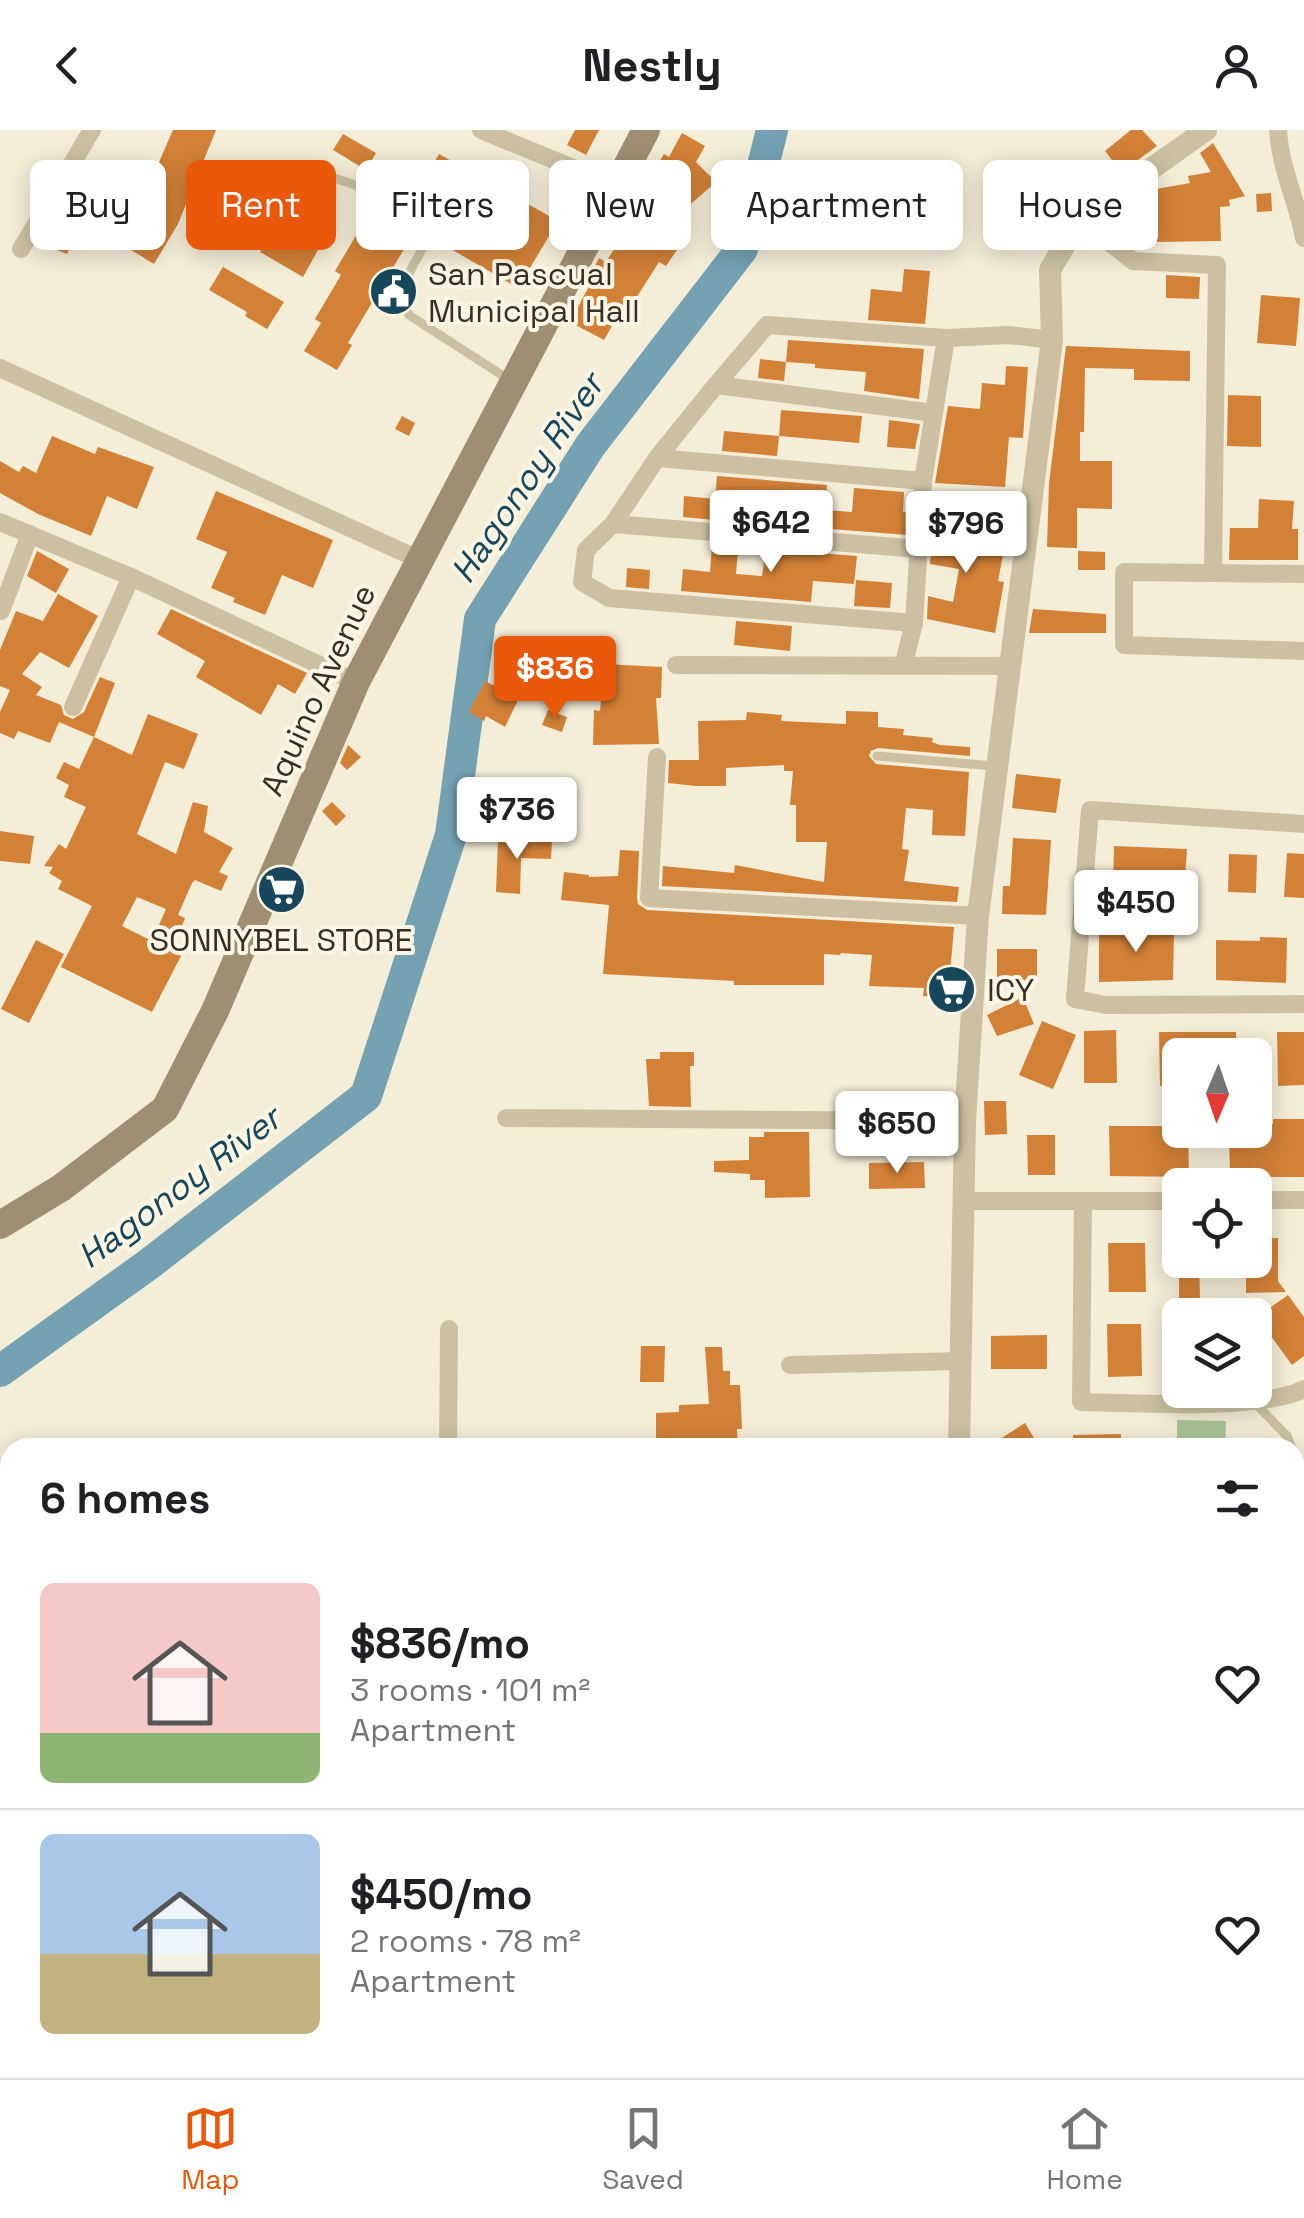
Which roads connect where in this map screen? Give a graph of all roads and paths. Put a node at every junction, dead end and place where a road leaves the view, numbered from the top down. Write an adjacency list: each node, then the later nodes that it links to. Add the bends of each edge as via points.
1 (92, 130): 12 (street)
2 (481, 130): 6 (street)
3 (646, 130): 7 (main road, Aquino Avenue)
4 (1206, 130): 8 (street)
5 (1278, 130): 10 (street, via 1280,156)
6 (554, 160)
7 (631, 160)
8 (1158, 164)
9 (336, 178): 19 (lane, via 426,192 438,218 402,302 409,315)
10 (1300, 200): 11 (street)
11 (1304, 238)
12 (21, 249)
13 (584, 250): 19 (main road, Aquino Avenue)
14 (1062, 250): 17 (street, via 1050,270)
15 (1120, 250): 29 (street, via 1134,261 1217,264)
16 (946, 338): 17 (street); 20 (street, via 767,325); 21 (street)
17 (1052, 340): 37 (street)
18 (0, 368): 28 (street)
19 (513, 382): 28 (main road, Aquino Avenue)
20 (716, 385): 21 (street); 22 (street)
21 (934, 413): 23 (street)
22 (658, 458): 23 (street); 25 (street)
23 (923, 481): 27 (street)
24 (0, 522): 26 (street)
25 (613, 524): 27 (street); 33 (street, via 586,550 582,582 608,598)
26 (30, 534): 31 (street); 32 (street)
27 (920, 550): 33 (street)
28 (418, 559): 38 (main road, Aquino Avenue)
29 (1213, 571): 30 (street); 34 (street, via 1124,572 1124,644)
30 (1304, 574)
31 (131, 577): 38 (street); 39 (street)
32 (0, 611)
33 (914, 624): 35 (street)
34 (1304, 652)
35 (904, 663): 36 (street); 37 (street)
36 (676, 665)
37 (1012, 666): 42 (street)
38 (356, 682): 53 (main road, Aquino Avenue, via 165,1109)
39 (73, 707)
40 (877, 756): 42 (lane)
41 (657, 757): 44 (street, via 649,898)
42 (997, 767): 44 (street)
43 (1304, 824): 45 (street, via 1090,810 1075,999)
44 (978, 916): 47 (street)
45 (1304, 1004)
46 (506, 1118): 47 (street)
47 (965, 1122): 50 (street)
48 (1272, 1200): 49 (street)
49 (1304, 1200)
50 (964, 1201): 51 (street); 55 (street)
51 (1082, 1201): 52 (street); 59 (street, via 1081,1402)
52 (1162, 1201)
53 (0, 1225)
54 (449, 1329): 61 (street)
55 (961, 1362): 56 (street); 62 (street)
56 (790, 1365)
57 (1304, 1389): 58 (street)
58 (1272, 1398)
59 (1162, 1402)
60 (1261, 1408): 63 (lane)
61 (448, 1438)
62 (959, 1438)
63 (1289, 1438)

